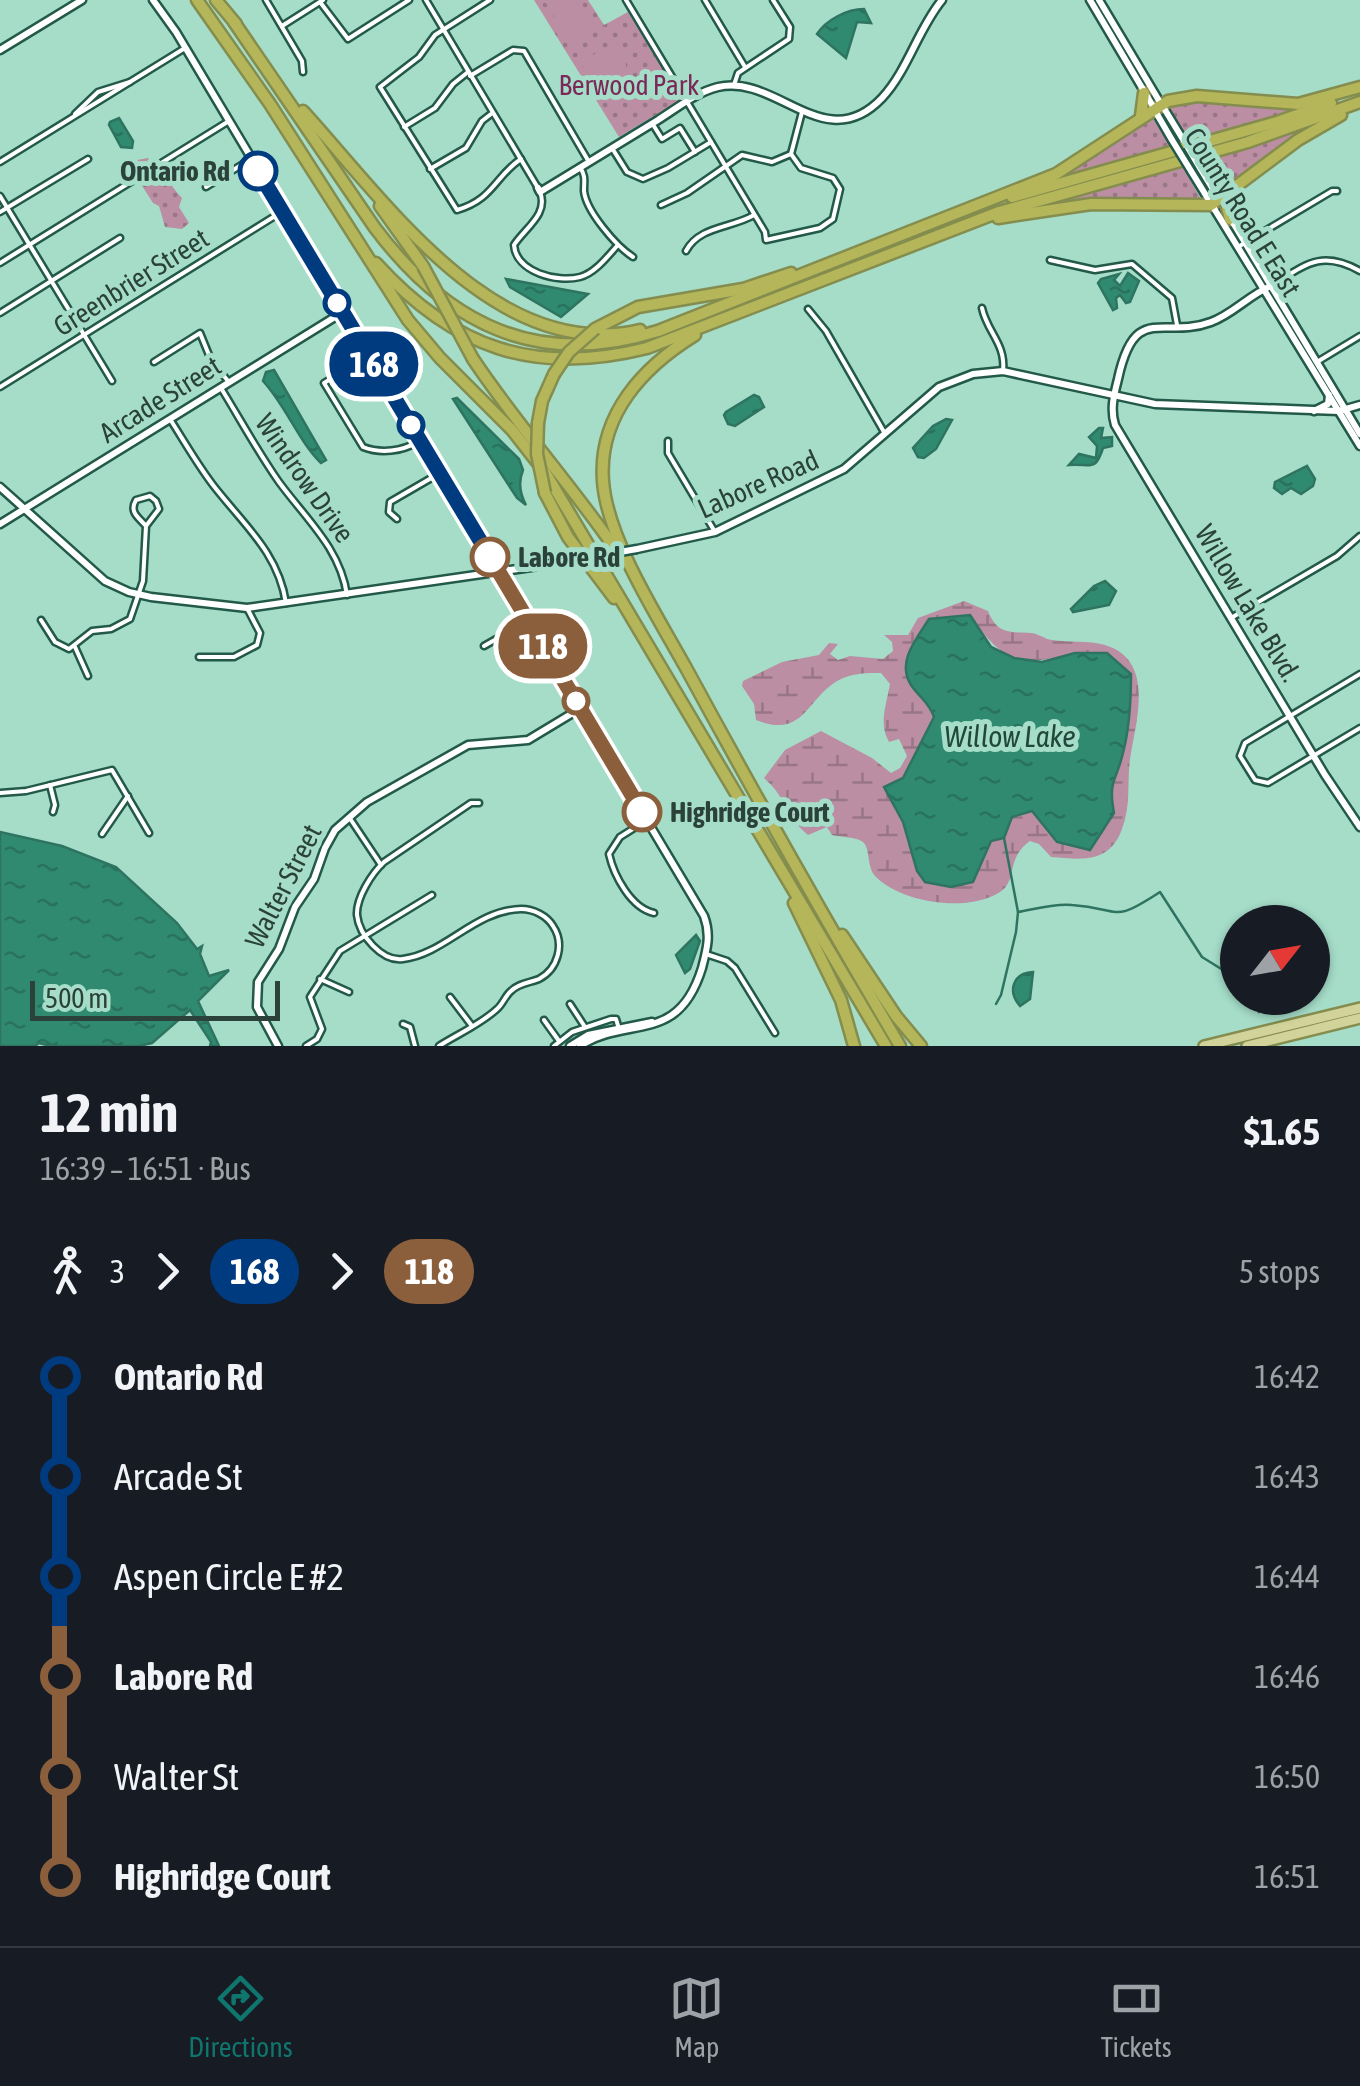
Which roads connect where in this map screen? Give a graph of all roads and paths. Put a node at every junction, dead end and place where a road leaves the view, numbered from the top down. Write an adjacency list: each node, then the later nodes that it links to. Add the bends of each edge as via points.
1 (82, 0): 20 (street)
2 (152, 0): 19 (street)
3 (197, 0): 68 (highway)
4 (216, 0): 16 (highway)
5 (266, 0): 17 (street)
6 (409, 0): 15 (street, via 348,40)
7 (426, 0): 18 (street)
8 (490, 0): 18 (street)
9 (626, 0): 27 (street)
10 (705, 0): 21 (street)
11 (774, 0): 21 (street, via 790,27 789,39)
12 (942, 0): 31 (street, via 876,104 833,119)
13 (1090, 0): 26 (street, County Road E East)
14 (1099, 0): 29 (street, County Road E East)
15 (322, 1): 17 (street)
16 (234, 22): 30 (highway); 81 (highway, via 397,258 464,315 564,345 630,340)
17 (282, 26): 22 (street)
18 (444, 30): 23 (street); 36 (street, via 380,86)
19 (186, 48): 34 (street); 44 (street, via 90,97 71,119)
20 (0, 50)
21 (745, 67): 24 (street)
22 (304, 72)
23 (469, 74): 32 (street); 36 (street, via 436,108); 45 (street, via 512,50 524,51)
24 (734, 85): 27 (street); 31 (street)
25 (1360, 89): 29 (highway, via 1298,104 1197,96); 62 (highway, via 1277,122)
26 (1144, 93): 29 (street, County Road E East); 33 (highway)
27 (687, 102): 35 (street); 37 (street)
28 (1360, 103): 53 (highway); 63 (highway)
29 (1158, 106): 33 (highway); 49 (street, County Road E East, bridge); 49 (street, County Road E East, bridge)
30 (302, 110): 81 (highway, via 447,266 492,300 577,334 622,334); 115 (highway, bridge, via 390,218 501,401 596,520)
31 (802, 112): 40 (street)
32 (493, 113): 42 (street); 47 (street, via 466,148)
33 (1136, 120): 62 (highway, via 1074,164)
34 (229, 121): 41 (street); 65 (street)
35 (652, 123): 38 (street); 39 (street, via 662,139 680,128)
36 (404, 126): 47 (street)
37 (710, 142): 39 (street); 46 (street)
38 (612, 148): 39 (street, via 638,179); 45 (street)
39 (695, 152)
40 (791, 154): 46 (street, via 772,162 745,155); 60 (street, via 801,168 833,178 840,189 833,219 766,240)
41 (251, 158): 50 (street); 59 (street)
42 (521, 159): 47 (street, via 492,192 461,210 452,207); 51 (street)
43 (88, 160): 57 (street)
44 (0, 162)
45 (589, 162): 48 (street)
46 (726, 167): 56 (street); 60 (street)
47 (430, 168)
48 (580, 168): 51 (street); 67 (street, via 586,198)
49 (1195, 170): 55 (street, County Road E East)
50 (206, 186)
51 (539, 190): 67 (street, via 542,210 514,245 527,268 578,278)
52 (1337, 192): 66 (street)
53 (1230, 193): 55 (highway); 61 (highway)
54 (0, 196): 57 (street)
55 (1215, 203): 61 (street, County Road E East); 63 (highway, via 1091,204); 66 (street, County Road E East)
56 (662, 205)
57 (7, 208): 58 (street); 65 (street)
58 (0, 212)
59 (283, 212): 79 (street); 84 (street, Greenbrier Street)
60 (754, 215): 69 (street, via 710,230)
61 (1230, 219): 66 (street, County Road E East)
62 (935, 221): 73 (highway)
63 (954, 228): 82 (highway)
64 (120, 238): 75 (street)
65 (29, 245): 72 (street); 75 (street)
66 (1241, 245): 76 (street, County Road E East)
67 (618, 246): 70 (street)
68 (362, 247): 82 (highway, via 398,287 450,328 524,356 608,358); 118 (highway, via 423,338 544,472)
69 (686, 251)
70 (633, 257)
71 (1050, 260): 83 (street, via 1087,269 1138,267 1172,298)
72 (0, 263)
73 (830, 263): 81 (highway); 118 (highway, bridge, via 743,289 638,307 595,330 554,374 538,423 545,494 578,552)
74 (1360, 270): 76 (street, via 1338,260 1314,261)
75 (51, 281): 80 (street); 84 (street)
76 (1267, 289): 83 (street, via 1207,324); 88 (street, County Road E East); 93 (street, County Road E East)
77 (982, 308): 89 (street, via 1003,349)
78 (808, 309): 99 (street)
79 (343, 312): 86 (street); 91 (street, Arcade Street)
80 (0, 313)
81 (685, 320)
82 (717, 321): 115 (highway, via 665,353 634,384 604,453 602,480 612,523)
83 (1177, 325): 94 (street, via 1153,327 1132,342)
84 (84, 335): 90 (street); 92 (street, Greenbrier Street)
85 (1360, 336): 88 (street)
86 (370, 356): 101 (street); 101 (street, via 324,383 359,443 370,450 401,450)
87 (154, 362): 91 (street, Windrow Drive, via 200,334)
88 (1317, 362): 97 (street, County Road E East)
89 (1002, 371): 94 (street, Labore Road); 99 (street, Labore Road, via 939,387)
90 (112, 381)
91 (225, 385): 98 (street, Arcade Street); 114 (street, Windrow Drive, via 280,483 330,547)
92 (0, 387)
93 (1328, 394): 96 (street, via 1328,404); 97 (street, County Road E East)
94 (1114, 396): 96 (street, Labore Road, via 1155,404); 119 (street, Willow Lake Blvd., via 1115,425)
95 (1360, 405): 97 (street, Labore Road)
96 (1314, 410): 97 (street, Labore Road)
97 (1343, 411): 100 (street, County Road E East); 103 (street, County Road E East)
98 (170, 419): 106 (street, Arcade Street); 116 (street, via 268,552)
99 (886, 434): 110 (street, Labore Road, via 844,470)
100 (1360, 434)
101 (420, 440): 104 (street)
102 (668, 440): 110 (street, via 668,453)
103 (1360, 446)
104 (440, 473): 107 (street, via 390,502 388,512); 112 (street)
105 (0, 487): 106 (street, Labore Road)
106 (24, 509): 108 (street, Arcade Street); 113 (street, Labore Road, via 97,575)
107 (397, 519)
108 (0, 524)
109 (146, 526): 109 (street, via 158,509 150,496 133,506); 113 (street)
110 (715, 532): 112 (street, Labore Road, bridge)
111 (1360, 536): 119 (street)
112 (499, 572): 114 (street, Labore Road); 121 (street)
113 (140, 595): 117 (street, Labore Road); 123 (street, via 130,619 92,632)
114 (347, 595): 116 (street, Labore Road)
115 (649, 600): 131 (highway)
116 (286, 604): 117 (street, Labore Road)
117 (247, 608): 124 (street, via 260,633 257,645 234,657)
118 (631, 618): 143 (highway)
119 (1231, 618): 128 (street, Willow Lake Blvd.)
120 (41, 620): 123 (street, via 58,646)
121 (528, 621): 122 (street); 127 (street)
122 (484, 646)
123 (75, 647): 126 (street)
124 (199, 657)
125 (1360, 674): 128 (street)
126 (88, 676)
127 (580, 708): 137 (street, Walter Street, via 528,740 468,745); 138 (street)
128 (1290, 716): 130 (street, Willow Lake Blvd.); 130 (street, via 1245,743 1240,756 1254,780 1268,782)
129 (1360, 728): 130 (street)
130 (1313, 756): 139 (street, Willow Lake Blvd.)
131 (748, 780): 163 (highway, via 846,940); 173 (highway)
132 (50, 786): 133 (street); 134 (street, via 112,770); 136 (street)
133 (0, 793)
134 (128, 796): 140 (street); 141 (street)
135 (479, 803): 142 (street)
136 (54, 812)
137 (349, 817): 142 (street); 164 (street, Walter Street, via 328,841 260,976 256,1000)
138 (647, 820): 145 (street, via 620,837 609,854 629,894); 147 (street, via 704,916)
139 (1360, 827)
140 (150, 833)
141 (102, 834)
142 (381, 865): 146 (street, via 358,908)
143 (778, 866): 171 (highway, via 841,1000); 172 (highway)
144 (432, 895): 146 (street)
145 (654, 913)
146 (366, 934): 148 (street, via 340,951); 157 (street, via 380,953 402,959 483,918 538,912 554,927 559,949 552,968 514,988)
147 (706, 954): 159 (street, via 694,992 672,1014 653,1026); 160 (street, via 735,968)
148 (320, 979): 149 (street); 165 (street, via 310,1001 322,1029)
149 (349, 992)
150 (450, 997): 157 (street)
151 (570, 1004): 158 (street)
152 (1360, 1008): 153 (main road)
153 (1348, 1011): 161 (main road, via 1307,1025); 174 (main road)
154 (1360, 1018): 161 (main road)
155 (544, 1020): 162 (street)
156 (402, 1024): 166 (street, via 410,1027)
157 (472, 1026): 167 (street)
158 (585, 1026): 159 (street, via 614,1018); 162 (street)
159 (619, 1031): 169 (street, via 588,1035); 170 (street)
160 (775, 1033)
161 (1300, 1034): 175 (main road)
162 (559, 1041): 168 (street)
163 (919, 1043)
164 (278, 1046)
165 (306, 1046)
166 (415, 1046)
167 (439, 1046)
168 (554, 1046)
169 (570, 1046)
170 (580, 1046)
171 (854, 1046)
172 (886, 1046)
173 (900, 1046)
174 (1204, 1046)
175 (1247, 1046)

